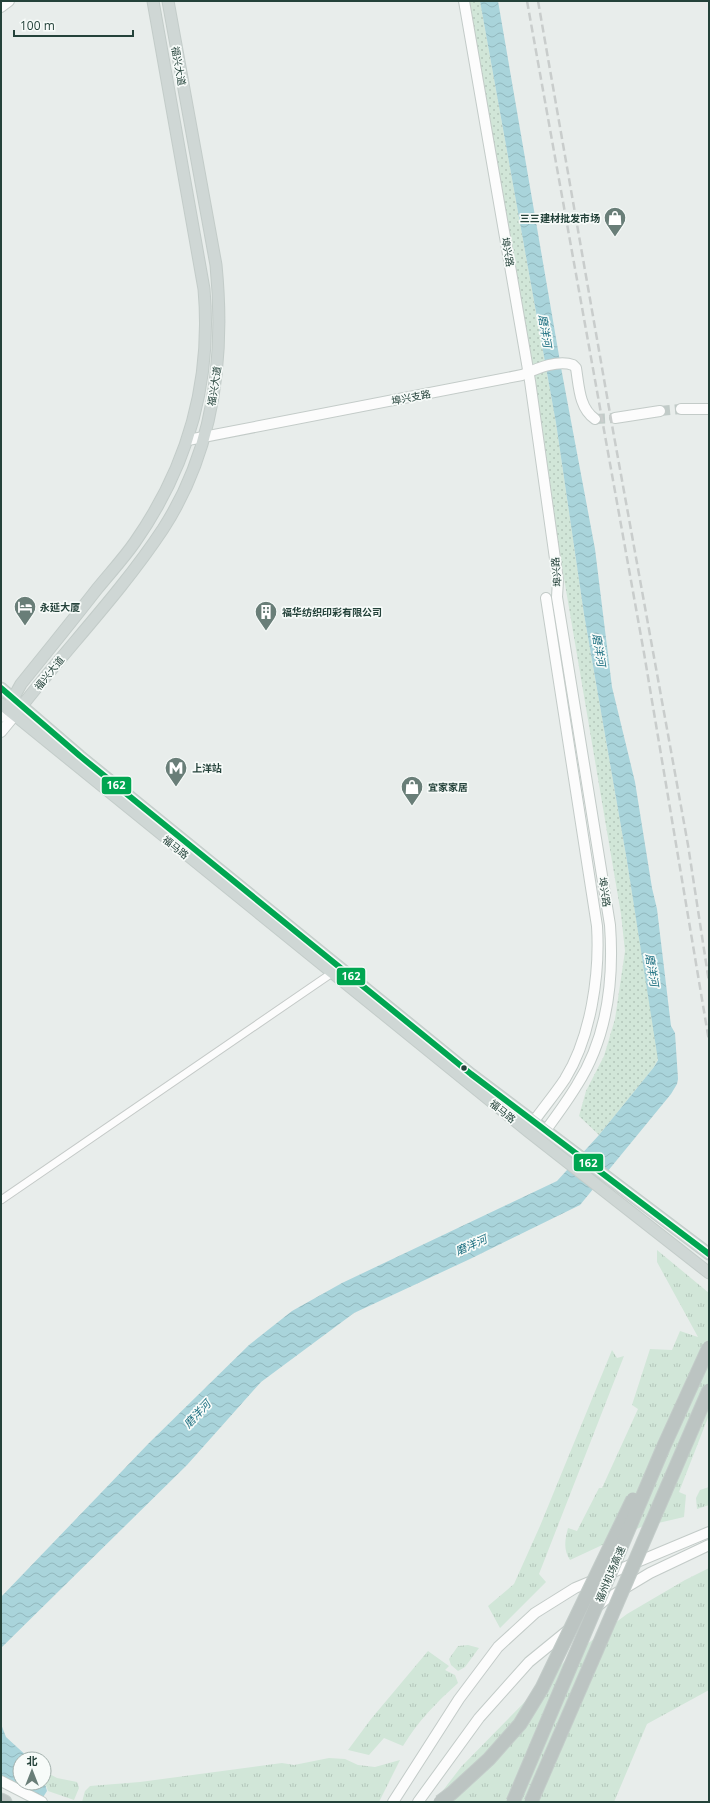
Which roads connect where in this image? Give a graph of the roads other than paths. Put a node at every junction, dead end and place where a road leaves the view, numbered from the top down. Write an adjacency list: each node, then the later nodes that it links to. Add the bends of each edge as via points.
1 (9, 1): 5 (street)
2 (153, 1): 13 (main road, 福兴大道, via 207,318 198,397)
3 (168, 1): 12 (main road, 福兴大道, via 216,265 219,302 218,363 212,406)
4 (464, 1): 6 (street, 埠兴路)
5 (1, 7)
6 (529, 372): 11 (street, 埠兴支路, via 565,363 573,365 576,368 584,408); 12 (street, 埠兴支路); 20 (street, 埠兴路, via 558,580 557,597 612,948 609,991 594,1051 578,1084)
7 (681, 409): 8 (street)
8 (709, 409)
9 (660, 411): 10 (street)
10 (615, 418)
11 (595, 419)
12 (203, 438): 13 (street, 埠兴支路); 16 (main road, 福兴大道, via 183,491 164,528 118,589)
13 (188, 440): 16 (main road, 福兴大道, via 173,476 135,542 21,684)
14 (546, 598): 19 (street, 埠兴路, via 597,926 598,948 595,989 582,1041 565,1078)
15 (1, 688): 16 (main road, 福马路)
16 (10, 708): 17 (street); 18 (main road, 福马路); 19 (main road, 福马路, via 80,756 471,1074)
17 (1, 732)
18 (332, 973): 21 (street); 23 (main road, 福马路, via 566,1162)
19 (534, 1121): 20 (main road, 福马路)
20 (546, 1130): 22 (main road, 福马路)
21 (1, 1200)
22 (709, 1254)
23 (709, 1273)
24 (709, 1348): 26 (highway, 福州机场高速, bridge)
25 (709, 1390): 29 (highway, 福州机场高速, bridge)
26 (663, 1448): 30 (highway, bridge, via 628,1508 542,1688 520,1724); 39 (highway, 福州机场高速, bridge)
27 (709, 1532): 35 (street, via 575,1588 535,1613 498,1647 459,1699)
28 (709, 1545): 36 (street, via 605,1600 529,1662 478,1718)
29 (549, 1759): 40 (highway, 福州机场高速, bridge); 41 (highway, bridge)
30 (474, 1773): 37 (highway, bridge); 38 (highway, bridge)
31 (1, 1781): 34 (street)
32 (1, 1800): 33 (highway)
33 (5, 1802)
34 (42, 1802)
35 (393, 1802)
36 (418, 1802)
37 (440, 1802)
38 (449, 1802)
39 (513, 1802)
40 (531, 1802)
41 (536, 1802)

